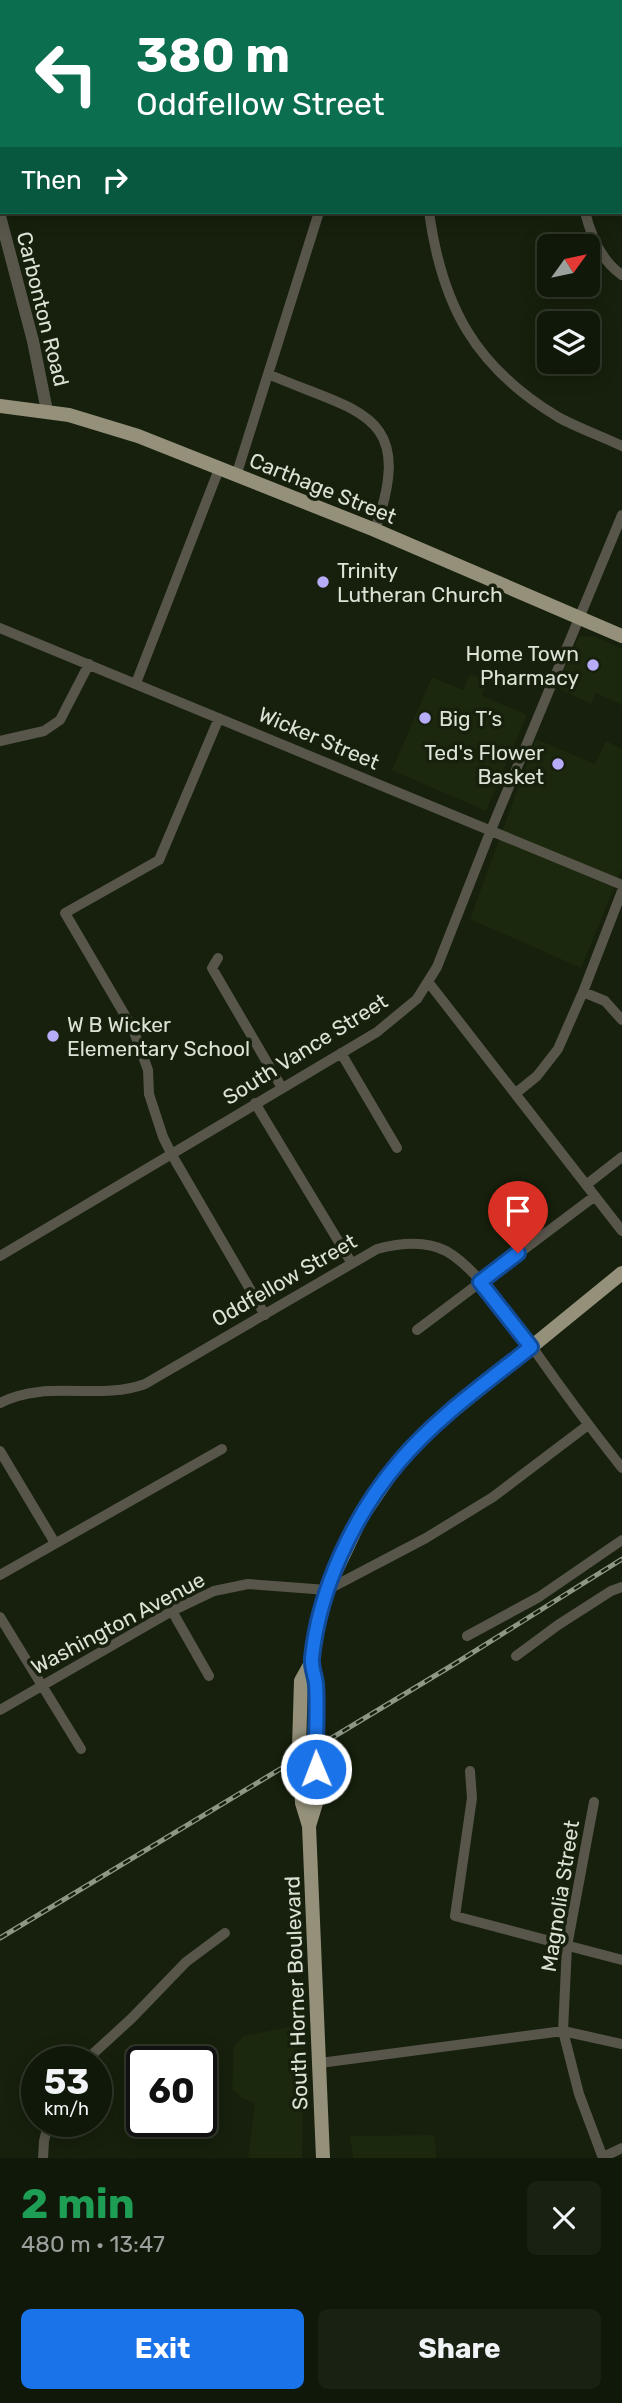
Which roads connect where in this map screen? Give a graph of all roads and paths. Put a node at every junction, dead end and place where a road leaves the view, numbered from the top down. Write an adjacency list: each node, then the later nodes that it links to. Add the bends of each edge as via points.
1 (317, 214): 6 (street)
2 (429, 214): 9 (street, via 447,292 483,355 511,383 559,417)
3 (586, 214): 5 (street, via 600,251)
4 (0, 216): 8 (street, Carbonton Road)
5 (622, 275)
6 (268, 374): 11 (street); 13 (street, via 360,412 378,428 390,471)
7 (0, 406): 8 (main road, Carthage Street)
8 (47, 411): 10 (main road, Carthage Street, via 138,436)
9 (622, 446)
10 (219, 469): 11 (main road, Carthage Street); 18 (street)
11 (236, 476): 13 (main road, Carthage Street)
12 (622, 515): 14 (street, South Vance Street)
13 (375, 530): 14 (main road, Carthage Street)
14 (579, 618): 16 (main road, Carthage Street); 21 (street, South Vance Street)
15 (0, 628): 17 (street, Wicker Street)
16 (622, 636)
17 (89, 664): 18 (street, Wicker Street); 20 (street, via 60,720 44,731)
18 (136, 683): 19 (street, Wicker Street)
19 (219, 718): 21 (street, Wicker Street); 33 (street, via 159,860 65,913 133,1029 148,1070 149,1094)
20 (0, 741)
21 (491, 830): 22 (street, Wicker Street); 25 (street, South Vance Street)
22 (622, 885)
23 (622, 891): 26 (street)
24 (218, 958): 29 (street, via 212,968)
25 (429, 983): 28 (street, South Vance Street, via 409,1007); 30 (street)
26 (583, 992): 27 (street, via 606,1001); 30 (street, via 558,1049)
27 (622, 1020)
28 (341, 1052): 29 (street, South Vance Street); 32 (street)
29 (282, 1088): 31 (street, South Vance Street)
30 (516, 1093): 35 (street)
31 (255, 1103): 33 (street, South Vance Street); 39 (street)
32 (397, 1148)
33 (172, 1155): 38 (street, South Vance Street); 42 (street)
34 (622, 1157): 35 (street)
35 (586, 1185): 36 (street)
36 (595, 1196): 37 (street); 41 (street)
37 (622, 1231)
38 (0, 1256)
39 (351, 1262): 41 (street, Oddfellow Street, via 396,1244 427,1244 462,1262); 42 (street, Oddfellow Street)
40 (622, 1273): 44 (main road, South Horner Boulevard)
41 (480, 1282): 43 (street); 44 (street, Oddfellow Street)
42 (265, 1315): 45 (street, Oddfellow Street, via 130,1390 44,1391 17,1394)
43 (417, 1330)
44 (531, 1347): 46 (street, Oddfellow Street); 54 (main road, South Horner Boulevard, via 452,1410 399,1462 361,1518)
45 (0, 1403)
46 (589, 1425): 49 (street, Oddfellow Street); 54 (street, via 493,1497)
47 (222, 1449): 51 (street)
48 (0, 1451): 51 (street)
49 (622, 1468)
50 (622, 1541): 57 (street, via 539,1597)
51 (55, 1543): 52 (street)
52 (0, 1575)
53 (622, 1587): 58 (street)
54 (327, 1590): 55 (street, Washington Avenue, via 236,1585); 71 (main road, South Horner Boulevard, via 311,1663 301,1681 299,1737 302,1802 309,1826)
55 (173, 1611): 59 (street); 60 (street, Washington Avenue)
56 (0, 1617): 60 (street)
57 (467, 1636)
58 (516, 1656)
59 (209, 1676)
60 (42, 1685): 61 (street, Washington Avenue); 62 (street)
61 (0, 1710)
62 (81, 1749)
63 (470, 1771): 66 (street, via 472,1798 455,1916)
64 (594, 1802): 66 (street, Magnolia Street)
65 (225, 1933): 70 (street, via 186,1962)
66 (567, 1946): 67 (street); 68 (street, Magnolia Street)
67 (622, 1961)
68 (562, 2031): 69 (street); 71 (street); 76 (street, Magnolia Street)
69 (622, 2045)
70 (101, 2046)
71 (320, 2063): 75 (main road, South Horner Boulevard)
72 (45, 2137): 74 (street)
73 (622, 2148): 76 (street)
74 (43, 2158)
75 (323, 2158)
76 (603, 2158)

